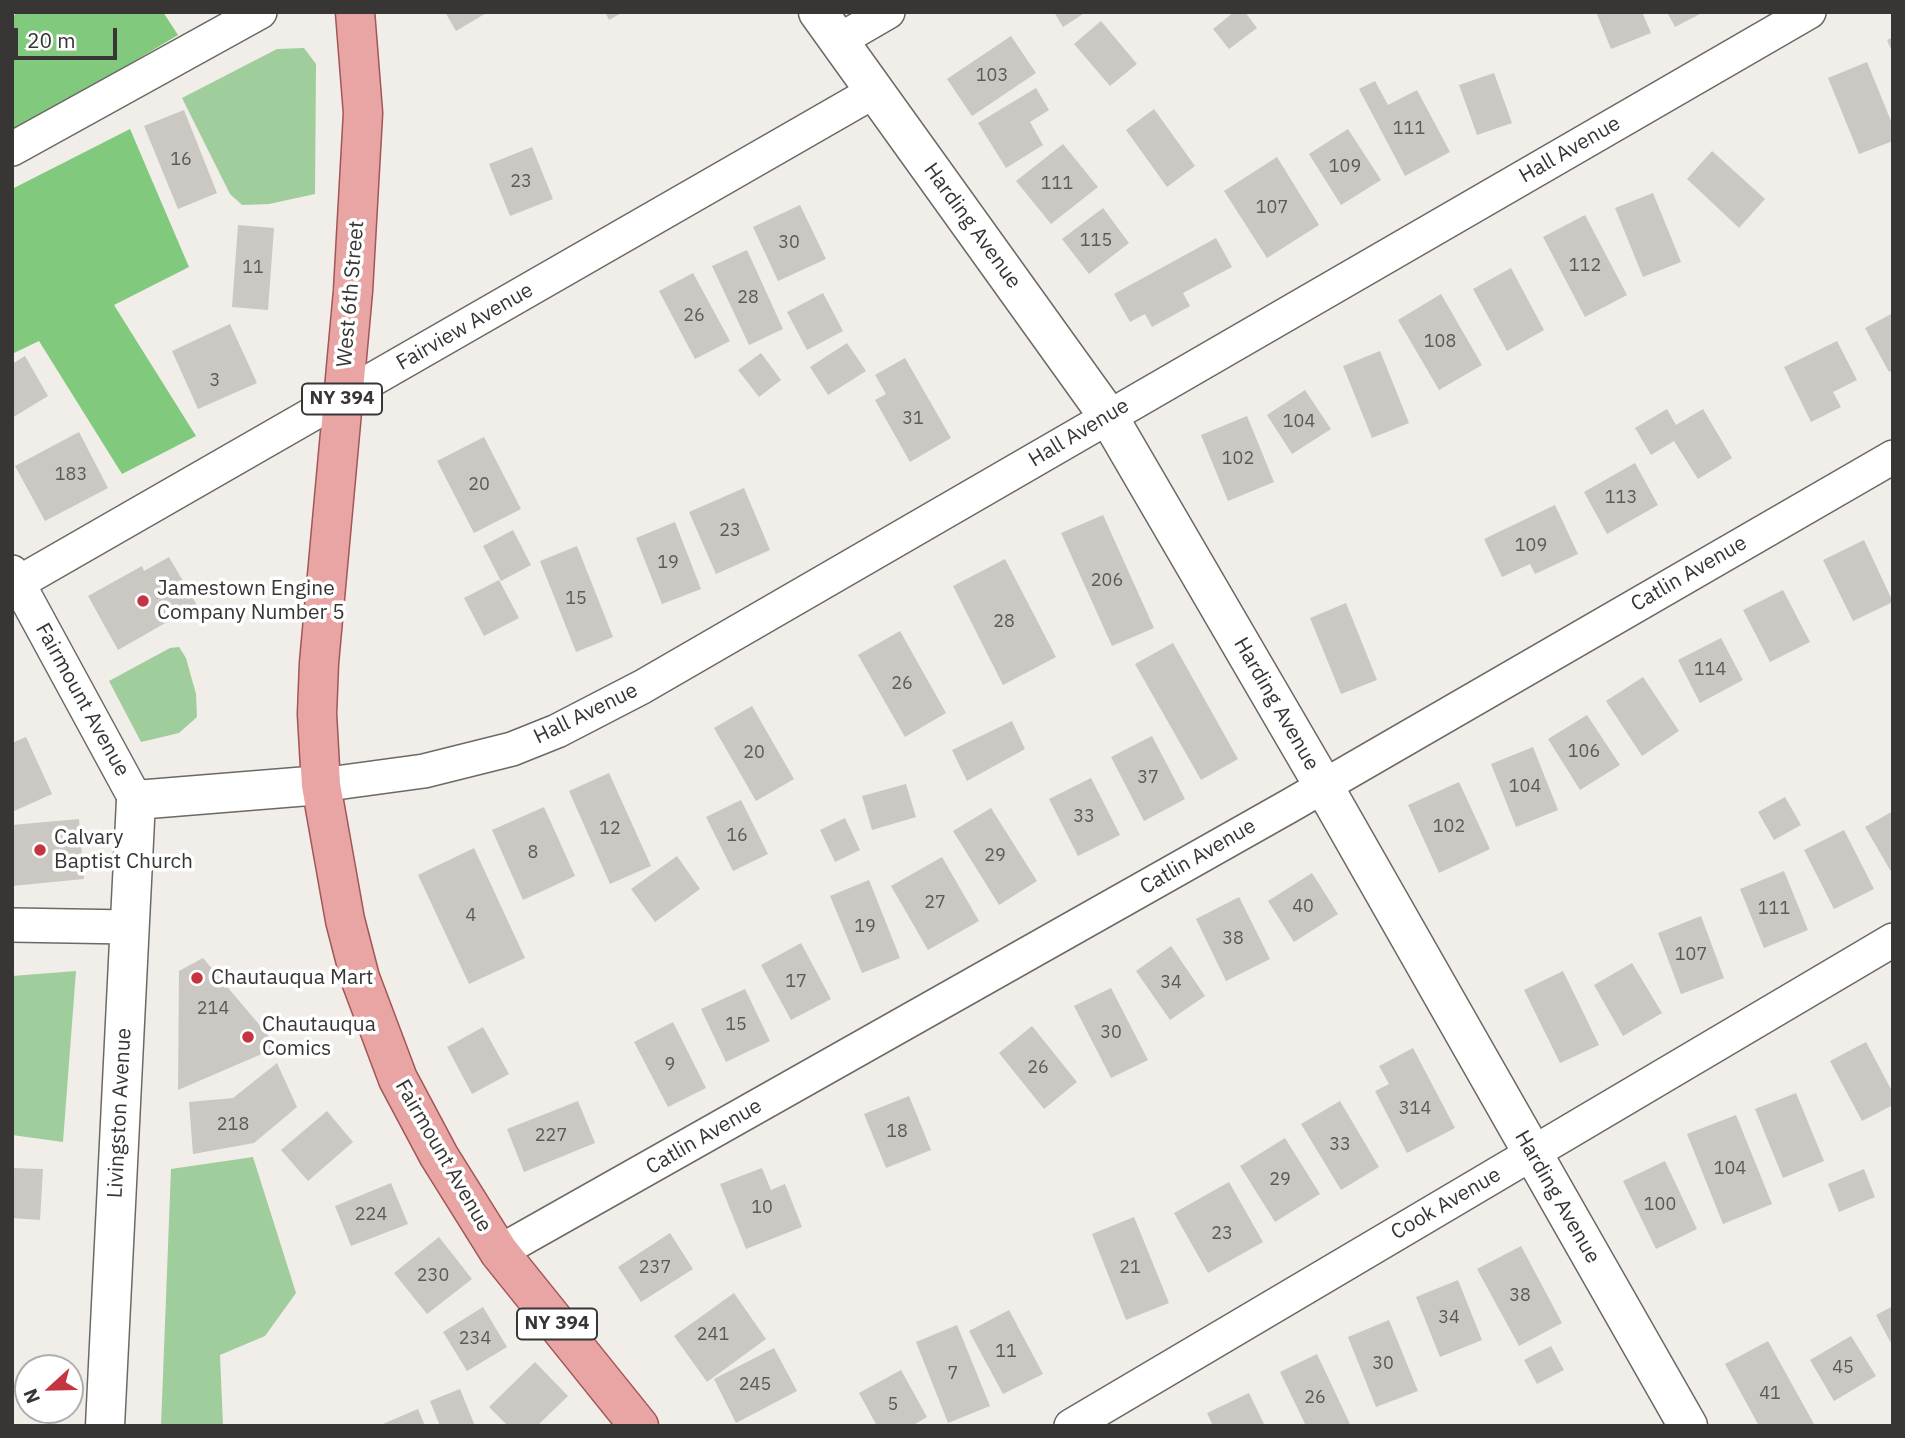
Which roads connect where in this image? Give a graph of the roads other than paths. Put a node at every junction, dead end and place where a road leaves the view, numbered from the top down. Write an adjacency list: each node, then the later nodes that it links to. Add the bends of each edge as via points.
1 (260, 12): 7 (street)
2 (355, 12): 8 (main road, West 6th Street / NY 394, via 363,113)
3 (888, 12): 5 (street)
4 (1809, 12): 9 (street, Hall Avenue)
5 (828, 27): 6 (street, Harding Avenue)
6 (875, 91): 8 (street, Fairview Avenue); 9 (street, Harding Avenue)
7 (12, 149)
8 (342, 399): 11 (street, Fairview Avenue); 12 (main road, West 6th Street / NY 394, via 319,663)
9 (1108, 416): 12 (street, Hall Avenue, via 642,687 557,731 473,760); 13 (street, Harding Avenue)
10 (1893, 457): 13 (street, Catlin Avenue)
11 (15, 577): 14 (street, Fairmount Avenue)
12 (321, 785): 14 (street, Fairmount Avenue); 19 (main road, Fairmount Avenue / NY 394, via 345,920 363,989 415,1114)
13 (1323, 785): 18 (street, Harding Avenue); 19 (street, Catlin Avenue)
14 (136, 800): 16 (street, Livingston Avenue)
15 (12, 925): 16 (street)
16 (129, 928): 20 (street, Livingston Avenue)
17 (1893, 940): 18 (street, Cook Avenue)
18 (1532, 1154): 22 (street, Cook Avenue); 23 (street, Harding Avenue)
19 (499, 1252): 21 (main road, Fairmount Avenue / NY 394)
20 (105, 1426)
21 (639, 1426)
22 (1071, 1426)
23 (1688, 1426)

